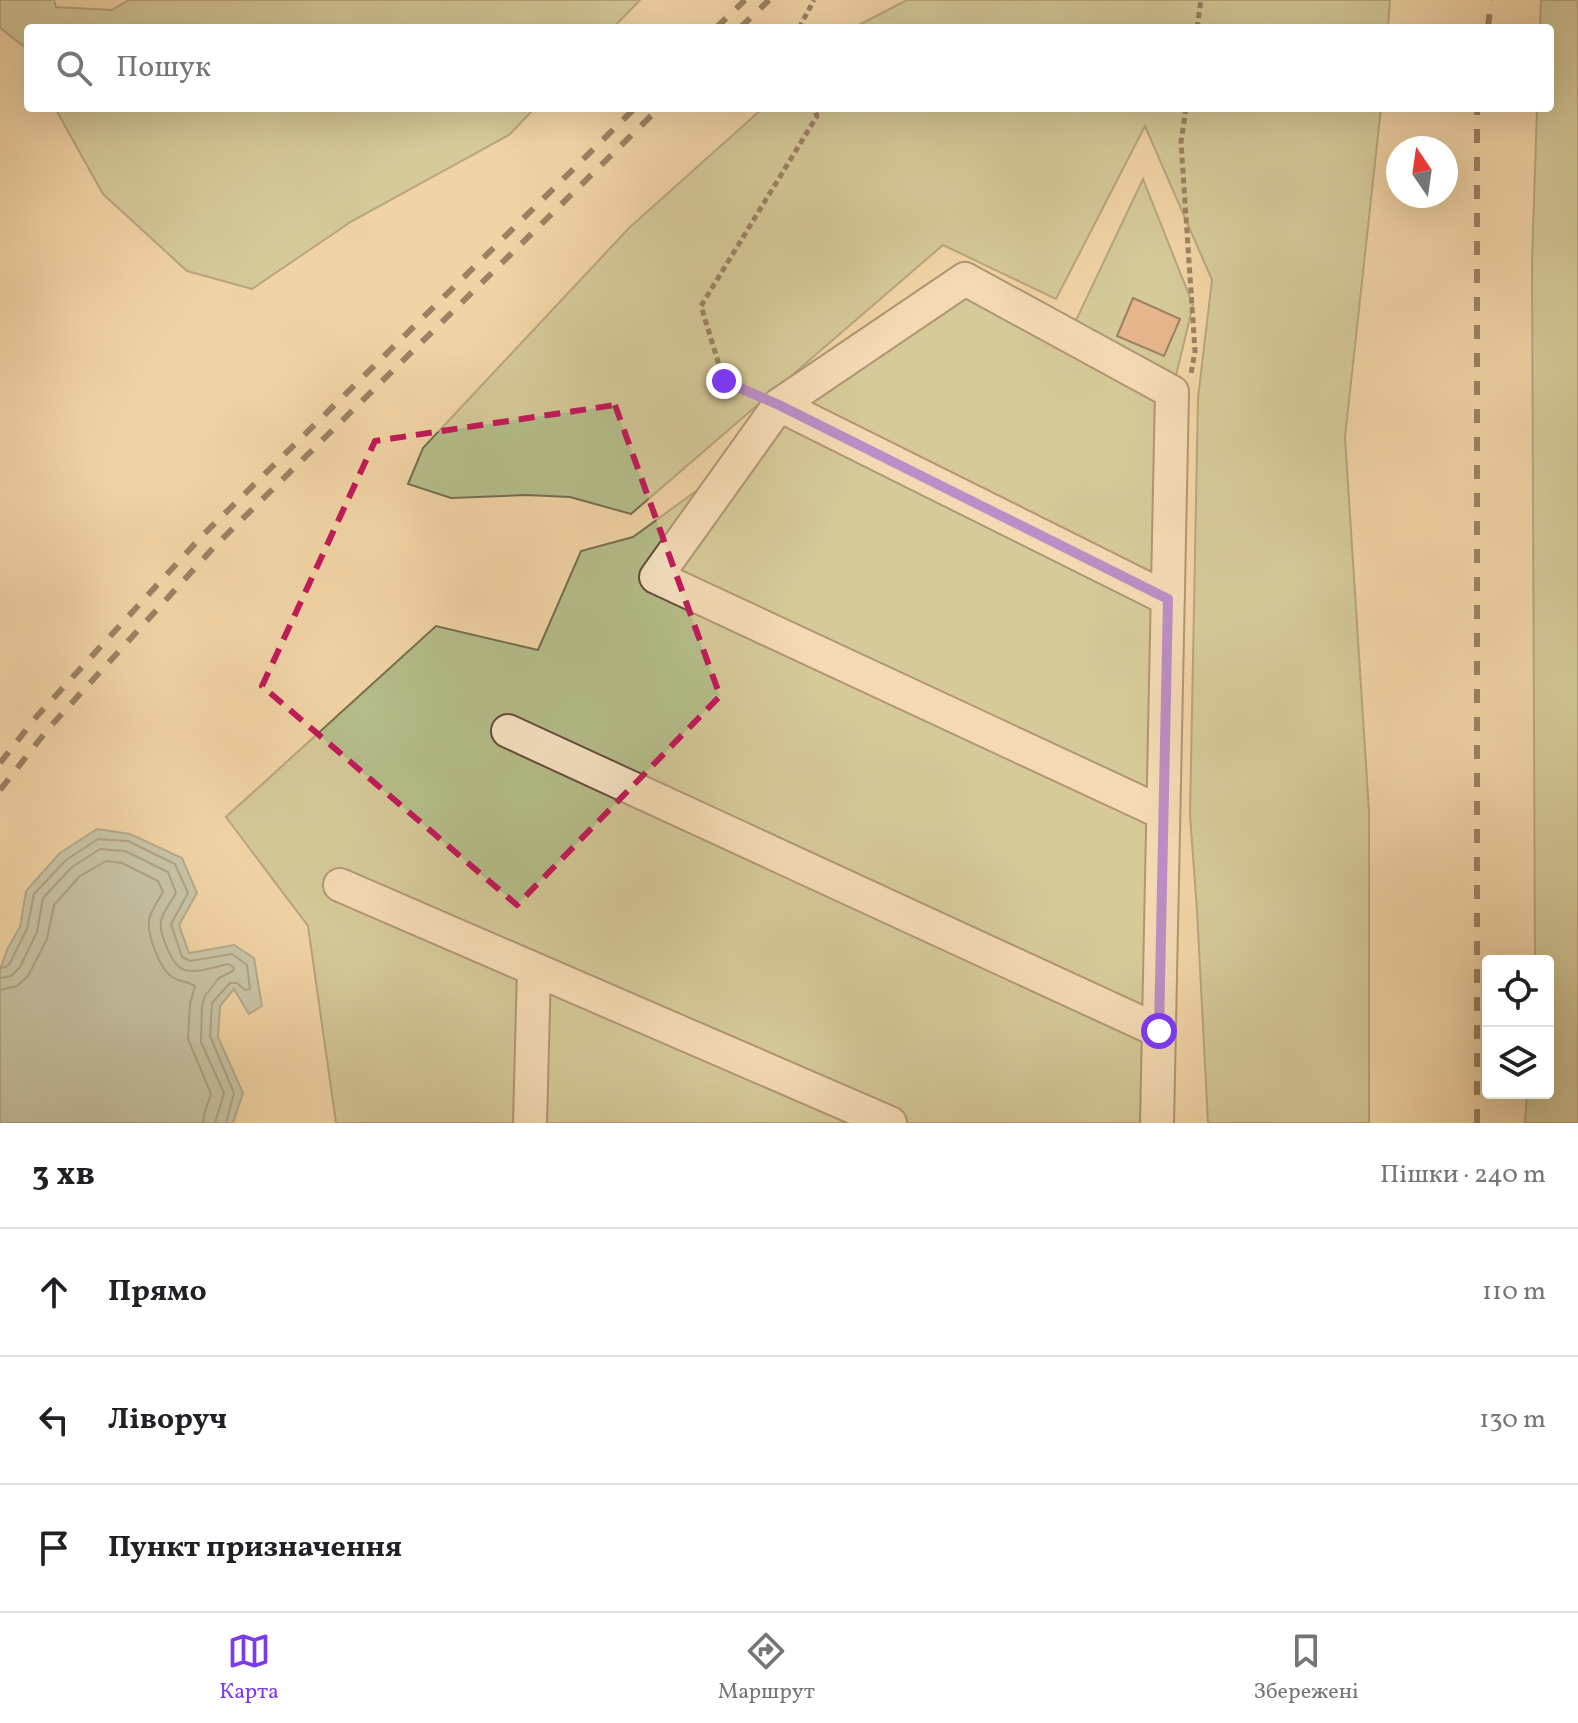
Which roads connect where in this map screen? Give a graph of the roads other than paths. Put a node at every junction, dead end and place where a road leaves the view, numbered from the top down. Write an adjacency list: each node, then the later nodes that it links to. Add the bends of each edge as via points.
1 (779, 405): 2 (lane); 2 (lane, via 965,279 1172,392); 4 (lane, via 656,577)
2 (1168, 599): 4 (lane)
3 (508, 731): 7 (lane)
4 (1163, 813): 7 (lane)
5 (340, 885): 6 (lane)
6 (534, 969): 8 (lane); 9 (lane)
7 (1159, 1031): 10 (lane)
8 (530, 1123)
9 (890, 1123)
10 (1157, 1123)

